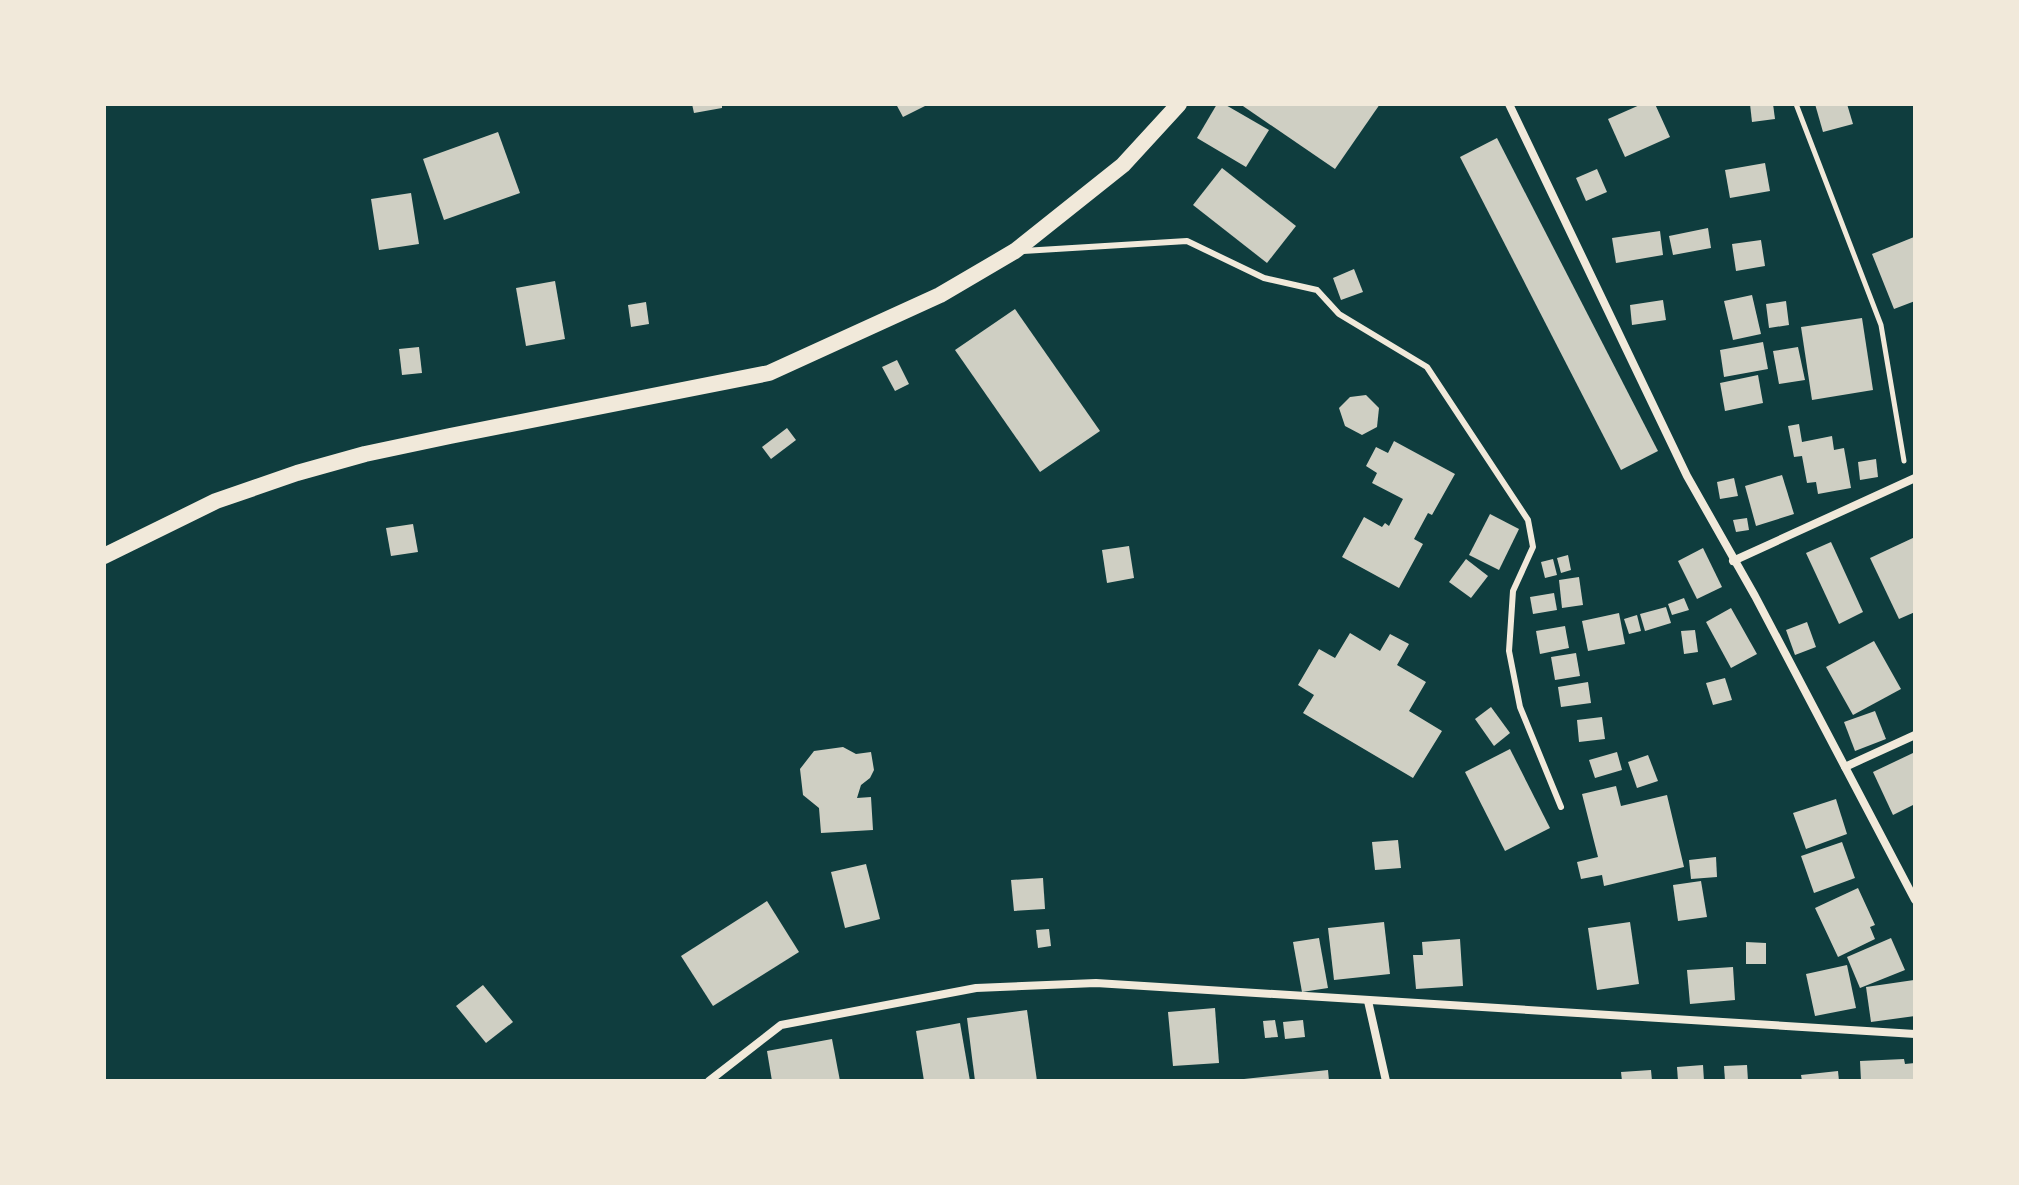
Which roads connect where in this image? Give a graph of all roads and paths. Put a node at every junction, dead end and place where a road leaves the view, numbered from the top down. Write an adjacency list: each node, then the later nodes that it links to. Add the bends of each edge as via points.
1 (1179, 104): 4 (main road, via 1123,165)
2 (1509, 104): 7 (street)
3 (1796, 104): 5 (path, via 1881,325)
4 (1015, 251): 6 (main road, via 940,295 769,373 311,469 216,501); 10 (lane, via 1187,241 1264,278 1317,290 1339,314 1427,367 1528,520 1533,547 1513,591 1509,651 1520,707)
5 (1912, 479): 7 (street)
6 (104, 556)
7 (1733, 561): 9 (street)
8 (1915, 735): 9 (street)
9 (1845, 767): 11 (street)
10 (1561, 807)
11 (1915, 900)
12 (1368, 1001): 13 (street); 14 (street, via 1096,983 976,988 781,1025); 15 (street)
13 (1915, 1034)
14 (709, 1081)
15 (1386, 1081)

